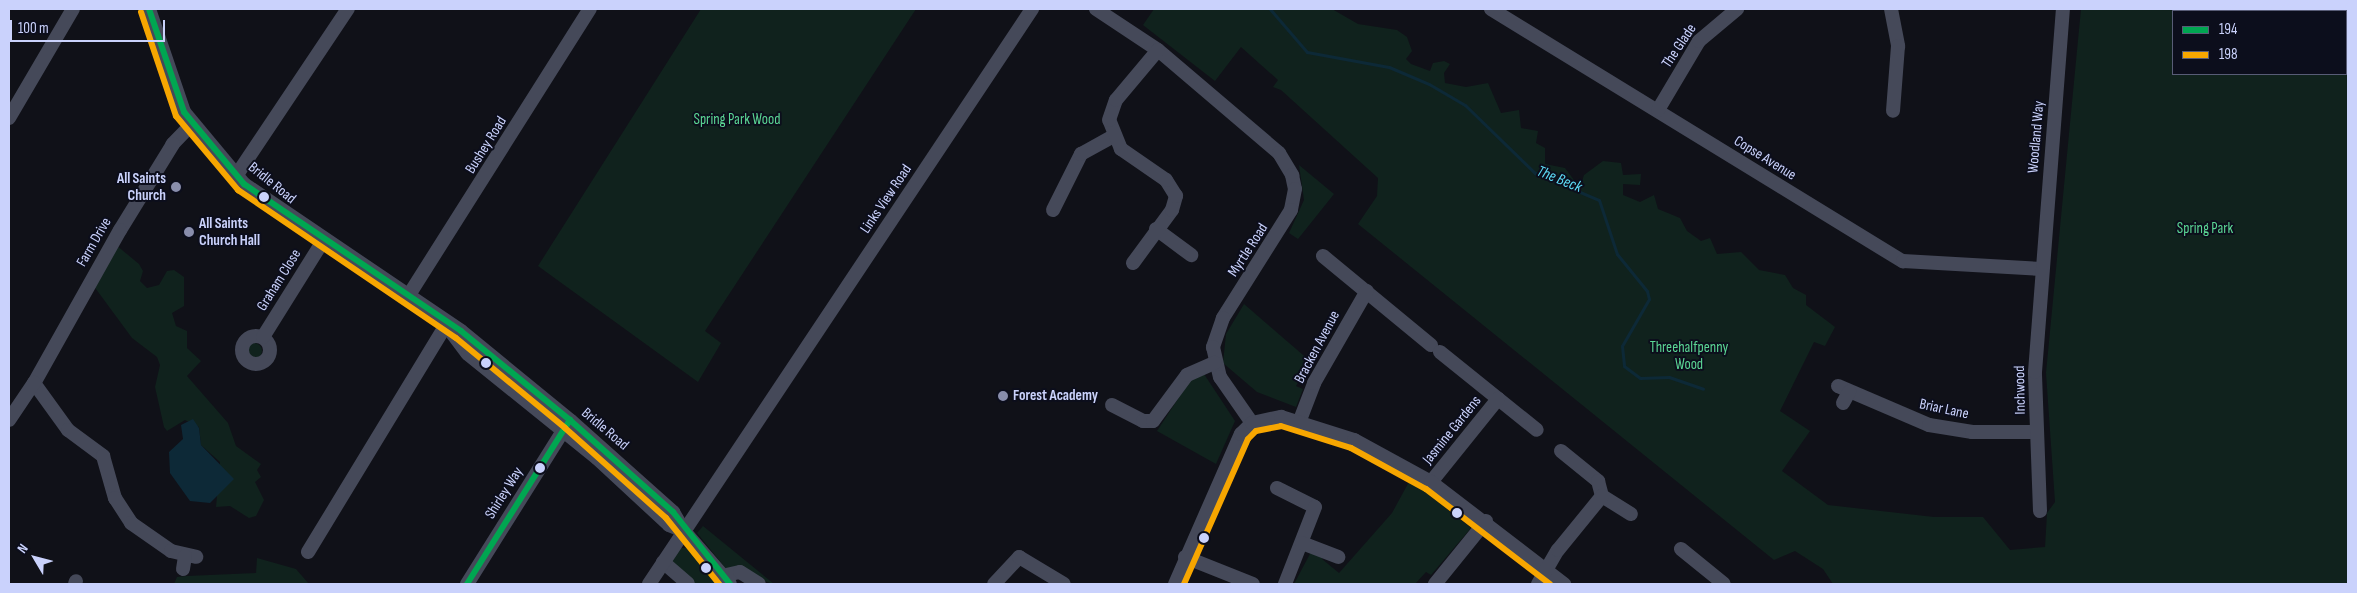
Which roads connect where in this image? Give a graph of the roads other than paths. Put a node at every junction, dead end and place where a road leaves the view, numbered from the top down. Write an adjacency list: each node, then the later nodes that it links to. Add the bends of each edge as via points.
1 (73, 9): 14 (street)
2 (149, 9): 15 (street, Bridle Road, via 179,103)
3 (348, 9): 17 (street)
4 (590, 9): 26 (street, Bushey Road)
5 (1032, 9): 47 (street, Links View Road)
6 (1096, 9): 11 (street)
7 (1491, 9): 12 (street, Copse Avenue)
8 (1737, 9): 12 (street, The Glade, via 1699,41)
9 (1891, 9): 13 (street, via 1898,46)
10 (2063, 9): 24 (street, Woodland Way)
11 (1158, 50): 16 (street, via 1112,107 1109,120); 29 (street, Myrtle Road, via 1279,154 1294,182 1294,203 1220,326)
12 (1658, 110): 24 (street, Copse Avenue, via 1902,261)
13 (1893, 111)
14 (9, 118)
15 (192, 124): 17 (street, Bridle Road); 30 (street, Farm Drive, via 173,144 120,230)
16 (1113, 136): 18 (street, via 1081,154); 19 (street, via 1127,155 1166,180 1175,191 1172,210)
17 (236, 176): 20 (street, Bridle Road)
18 (1053, 210)
19 (1156, 229): 21 (street); 23 (street)
20 (324, 241): 26 (street, Bridle Road); 28 (street, Graham Close)
21 (1191, 255)
22 (1324, 256): 25 (street, Jasmine Gardens)
23 (1133, 262)
24 (2042, 269): 39 (street, Inchwood, via 2035,372)
25 (1367, 291): 32 (street, Jasmine Gardens); 35 (street, Bracken Avenue, via 1314,383)
26 (408, 298): 27 (street, Bridle Road)
27 (446, 325): 37 (street, Bridle Road, via 455,342); 50 (street)
28 (263, 337)
29 (1214, 364): 33 (street, via 1187,375 1150,422); 36 (street)
30 (34, 383): 34 (street, Farm Drive); 53 (street, via 68,430 103,456 115,498 126,518 156,542)
31 (1844, 394): 39 (street, Briar Lane, via 1940,427)
32 (1498, 399): 38 (street, Jasmine Gardens); 41 (street, Jasmine Gardens)
33 (1112, 404)
34 (9, 420)
35 (1300, 420): 36 (street, via 1273,417); 41 (street, via 1354,440)
36 (1252, 423): 51 (street, via 1238,438)
37 (566, 425): 47 (street, Bridle Road, via 673,512); 57 (street, Shirley Way)
38 (1537, 430)
39 (2038, 432): 44 (street, Inchwood)
40 (1561, 451): 43 (street, via 1598,481)
41 (1431, 482): 46 (street)
42 (1277, 488): 48 (street, via 1315,507)
43 (1602, 496): 45 (street); 55 (street)
44 (2040, 511)
45 (1631, 514)
46 (1486, 521): 55 (street); 66 (street)
47 (684, 531): 54 (street, Links View Road); 56 (street, Bridle Road)
48 (1302, 543): 52 (street); 65 (street)
49 (1681, 549): 69 (street)
50 (308, 552)
51 (1185, 557): 63 (street); 64 (street)
52 (1338, 557)
53 (188, 560)
54 (663, 562): 58 (street, Links View Road); 59 (street)
55 (1547, 570): 67 (street); 68 (street)
56 (726, 580): 60 (street, Bridle Road, via 740,572)
57 (467, 584)
58 (649, 584)
59 (688, 584)
60 (759, 584)
61 (994, 584): 62 (street, via 1018,557)
62 (1064, 584)
63 (1175, 584)
64 (1253, 584)
65 (1285, 584)
66 (1435, 584)
67 (1538, 584)
68 (1564, 584)
69 (1724, 584)

